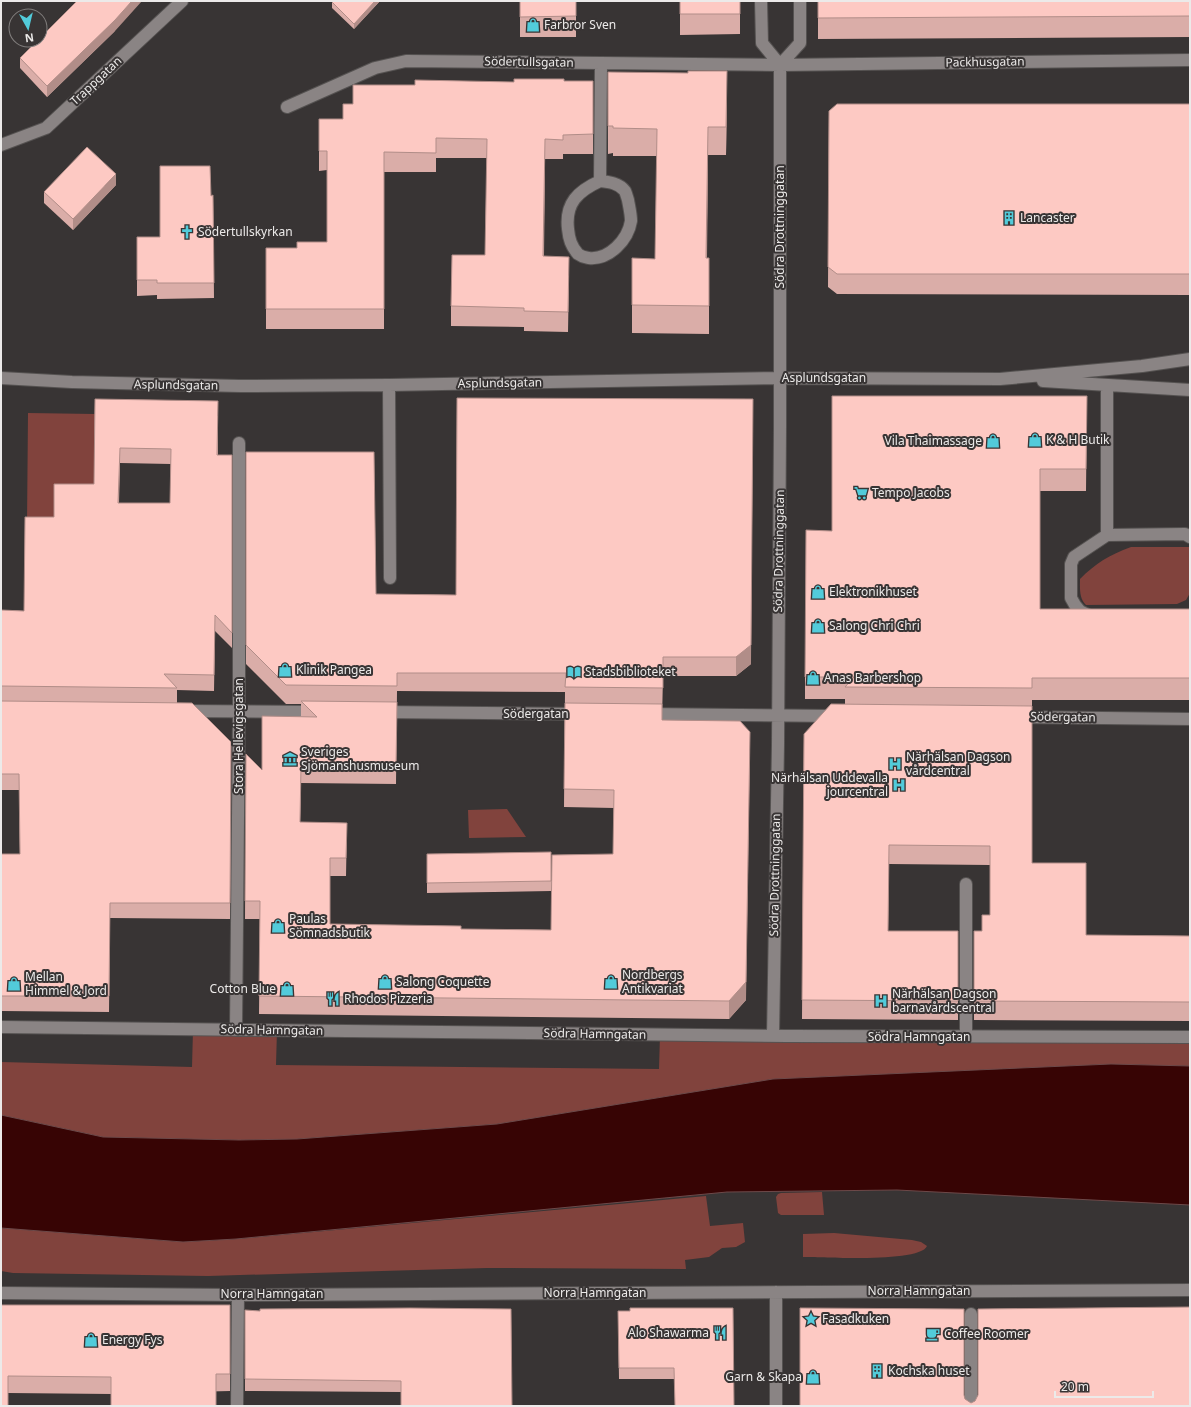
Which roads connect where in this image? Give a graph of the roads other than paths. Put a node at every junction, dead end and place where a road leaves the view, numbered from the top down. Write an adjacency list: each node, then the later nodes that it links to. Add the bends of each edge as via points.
1 (182, 1): 8 (street, Trappgatan, via 46,128)
2 (761, 1): 6 (street, via 762,43)
3 (800, 1): 6 (street, via 800,43)
4 (1190, 60): 6 (street, Packhusgatan)
5 (601, 63): 6 (street, Södertullsgatan); 7 (street, Södertullsgatan, via 406,61 375,68); 9 (street)
6 (780, 65): 12 (street, Södra Drottninggatan)
7 (287, 107)
8 (1, 145)
9 (600, 181): 9 (street, via 577,196 569,207 568,236 572,247 581,257 596,259 608,254 619,246 631,221 625,192 614,183)
10 (1190, 359): 13 (street, Asplundsgatan)
11 (1, 378): 14 (street, Asplundsgatan, via 240,386)
12 (780, 378): 13 (street, Asplundsgatan); 14 (street, Asplundsgatan); 28 (street, Södra Drottninggatan)
13 (1000, 379): 15 (street, Asplundsgatan)
14 (389, 385): 20 (street)
15 (1107, 385): 16 (street, Asplundsgatan); 18 (street)
16 (1190, 390)
17 (239, 442): 23 (street, Stora Hellevigsgatan)
18 (1107, 535): 19 (street, via 1184,534); 21 (street, via 1080,552 1071,564 1071,598 1074,605 1086,614)
19 (1190, 537)
20 (390, 578)
21 (1102, 617)
22 (169, 711): 23 (street)
23 (239, 711): 24 (street); 34 (street, Stora Hellevigsgatan)
24 (326, 712)
25 (366, 712): 26 (street, Södergatan)
26 (596, 714)
27 (636, 714): 28 (street)
28 (777, 716): 29 (street); 35 (street, Södra Drottninggatan)
29 (844, 716)
30 (1002, 717): 31 (street, Södergatan)
31 (1190, 719)
32 (966, 884): 36 (street)
33 (1, 1027): 34 (street, Södra Hamngatan)
34 (236, 1030): 35 (street, Södra Hamngatan)
35 (773, 1036): 36 (street, Södra Hamngatan)
36 (966, 1037): 37 (street, Södra Hamngatan)
37 (1190, 1037)
38 (1190, 1290): 39 (street, Norra Hamngatan)
39 (776, 1292): 41 (street, Norra Hamngatan); 44 (street)
40 (1, 1293): 41 (street, Norra Hamngatan)
41 (238, 1295): 43 (street)
42 (971, 1314): 45 (street)
43 (237, 1406)
44 (776, 1406)
45 (972, 1406)

